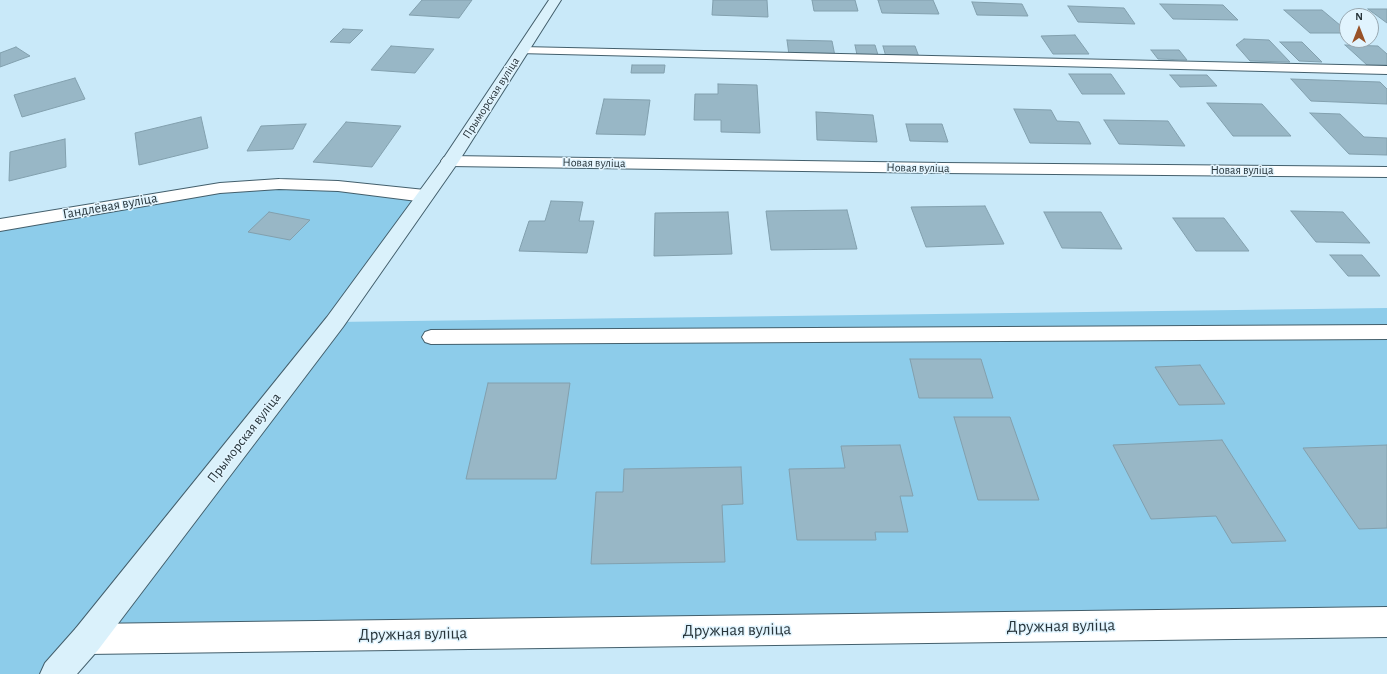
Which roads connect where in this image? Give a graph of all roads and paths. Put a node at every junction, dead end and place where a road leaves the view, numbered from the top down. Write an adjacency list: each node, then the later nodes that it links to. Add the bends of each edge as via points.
1 (555, 0): 2 (main road, Прыморская вуліца)
2 (522, 50): 3 (lane); 4 (main road, Прыморская вуліца)
3 (1387, 70)
4 (450, 162): 5 (street, Новая вуліца); 6 (main road, Прыморская вуліца)
5 (1387, 172)
6 (426, 196): 7 (street, Гандлёвая вуліца, via 338,186 279,184 220,188); 11 (main road, Прыморская вуліца, via 334,322)
7 (0, 225)
8 (1387, 332): 9 (lane)
9 (431, 337)
10 (1387, 622): 11 (street, Дружная вуліца)
11 (87, 638): 12 (main road, Прыморская вуліца)
12 (56, 674)

